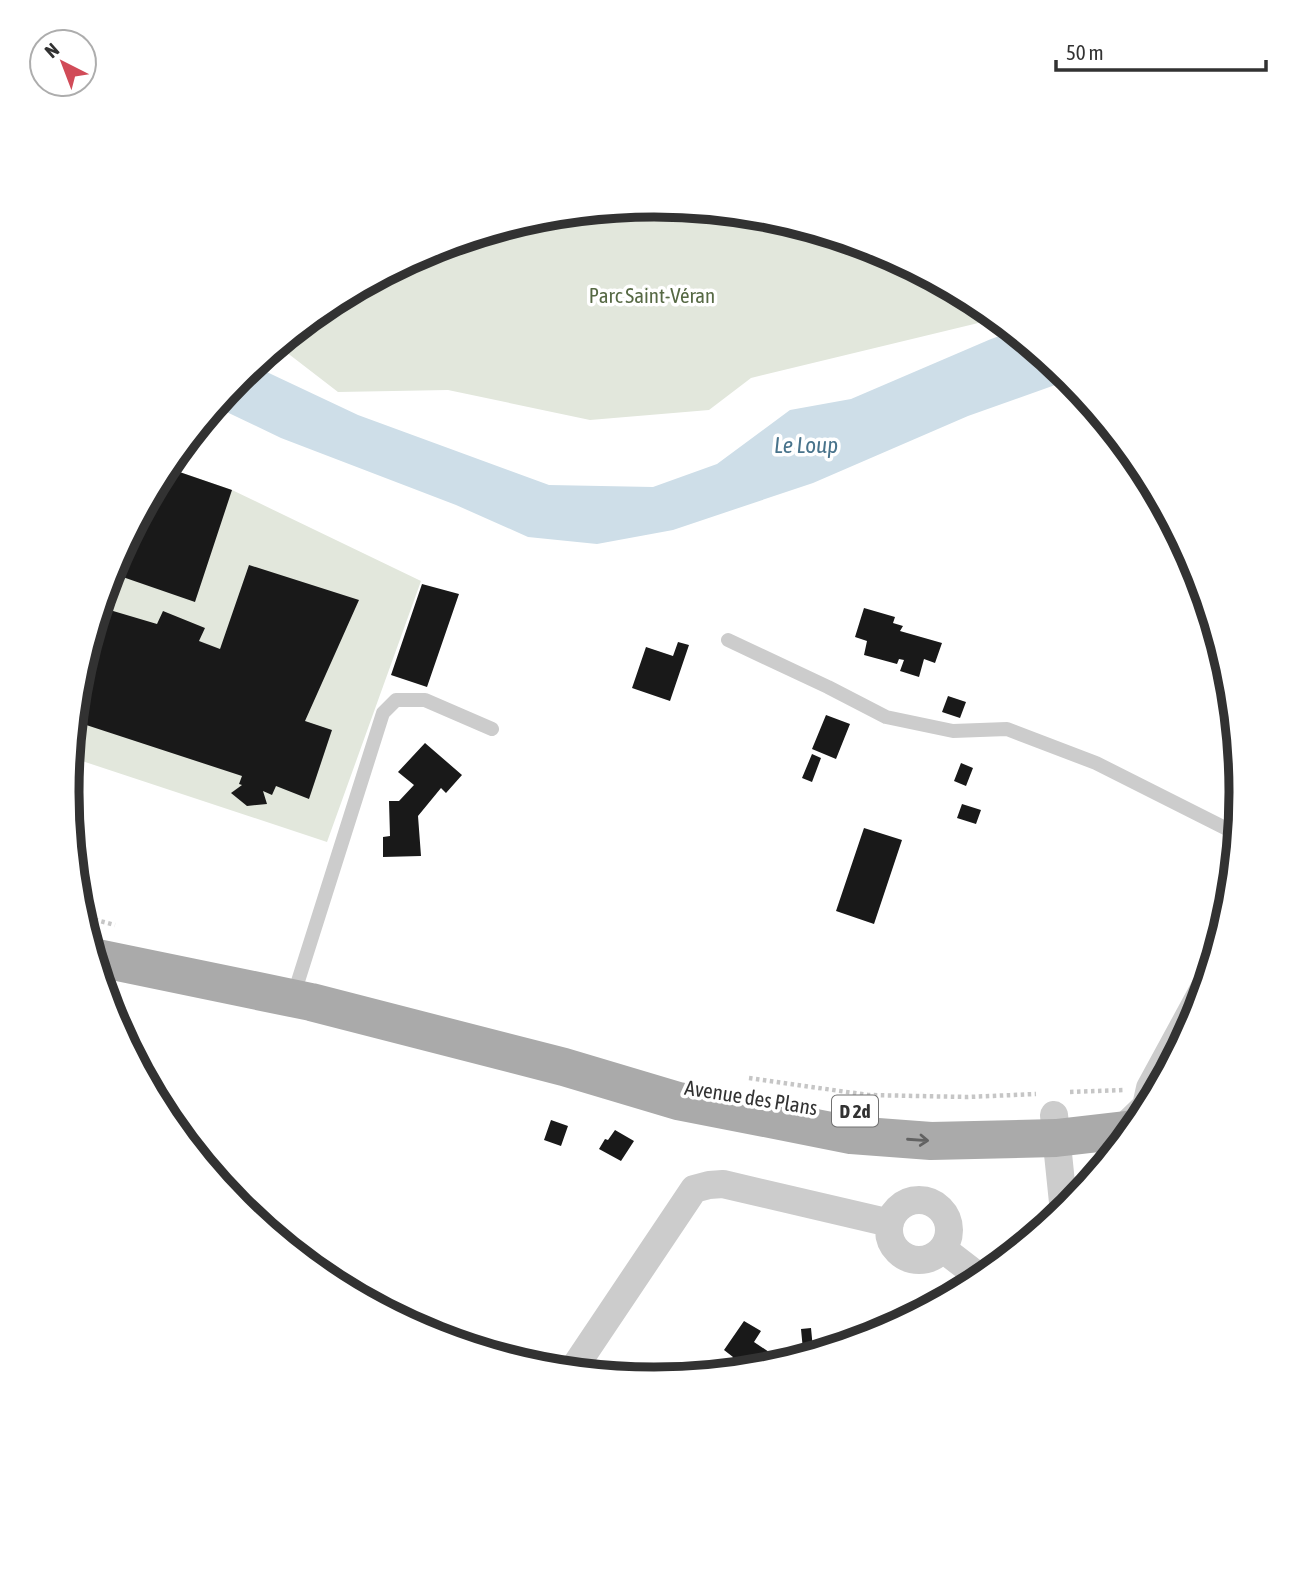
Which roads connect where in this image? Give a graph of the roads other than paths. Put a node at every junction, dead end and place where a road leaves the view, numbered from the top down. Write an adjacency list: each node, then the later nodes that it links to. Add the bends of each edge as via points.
1 (728, 640): 3 (lane, via 886,717 953,730 1007,729 1096,762)
2 (492, 729): 5 (lane, via 425,700 396,700 383,713)
3 (1228, 829)
4 (104, 959): 5 (main road, Avenue des Plans / D 2d)
5 (293, 998): 6 (main road, Avenue des Plans / D 2d, via 678,1101 851,1135 931,1141)
6 (1054, 1110): 7 (main road, Avenue des Plans / D 2d); 8 (street)
7 (1132, 1112)
8 (1063, 1197)
9 (890, 1223): 10 (street, via 892,1243 906,1258 926,1260); 10 (street, via 909,1202 937,1205 948,1221); 12 (street, via 723,1184 694,1189)
10 (943, 1248): 11 (street)
11 (972, 1271)
12 (578, 1362)

